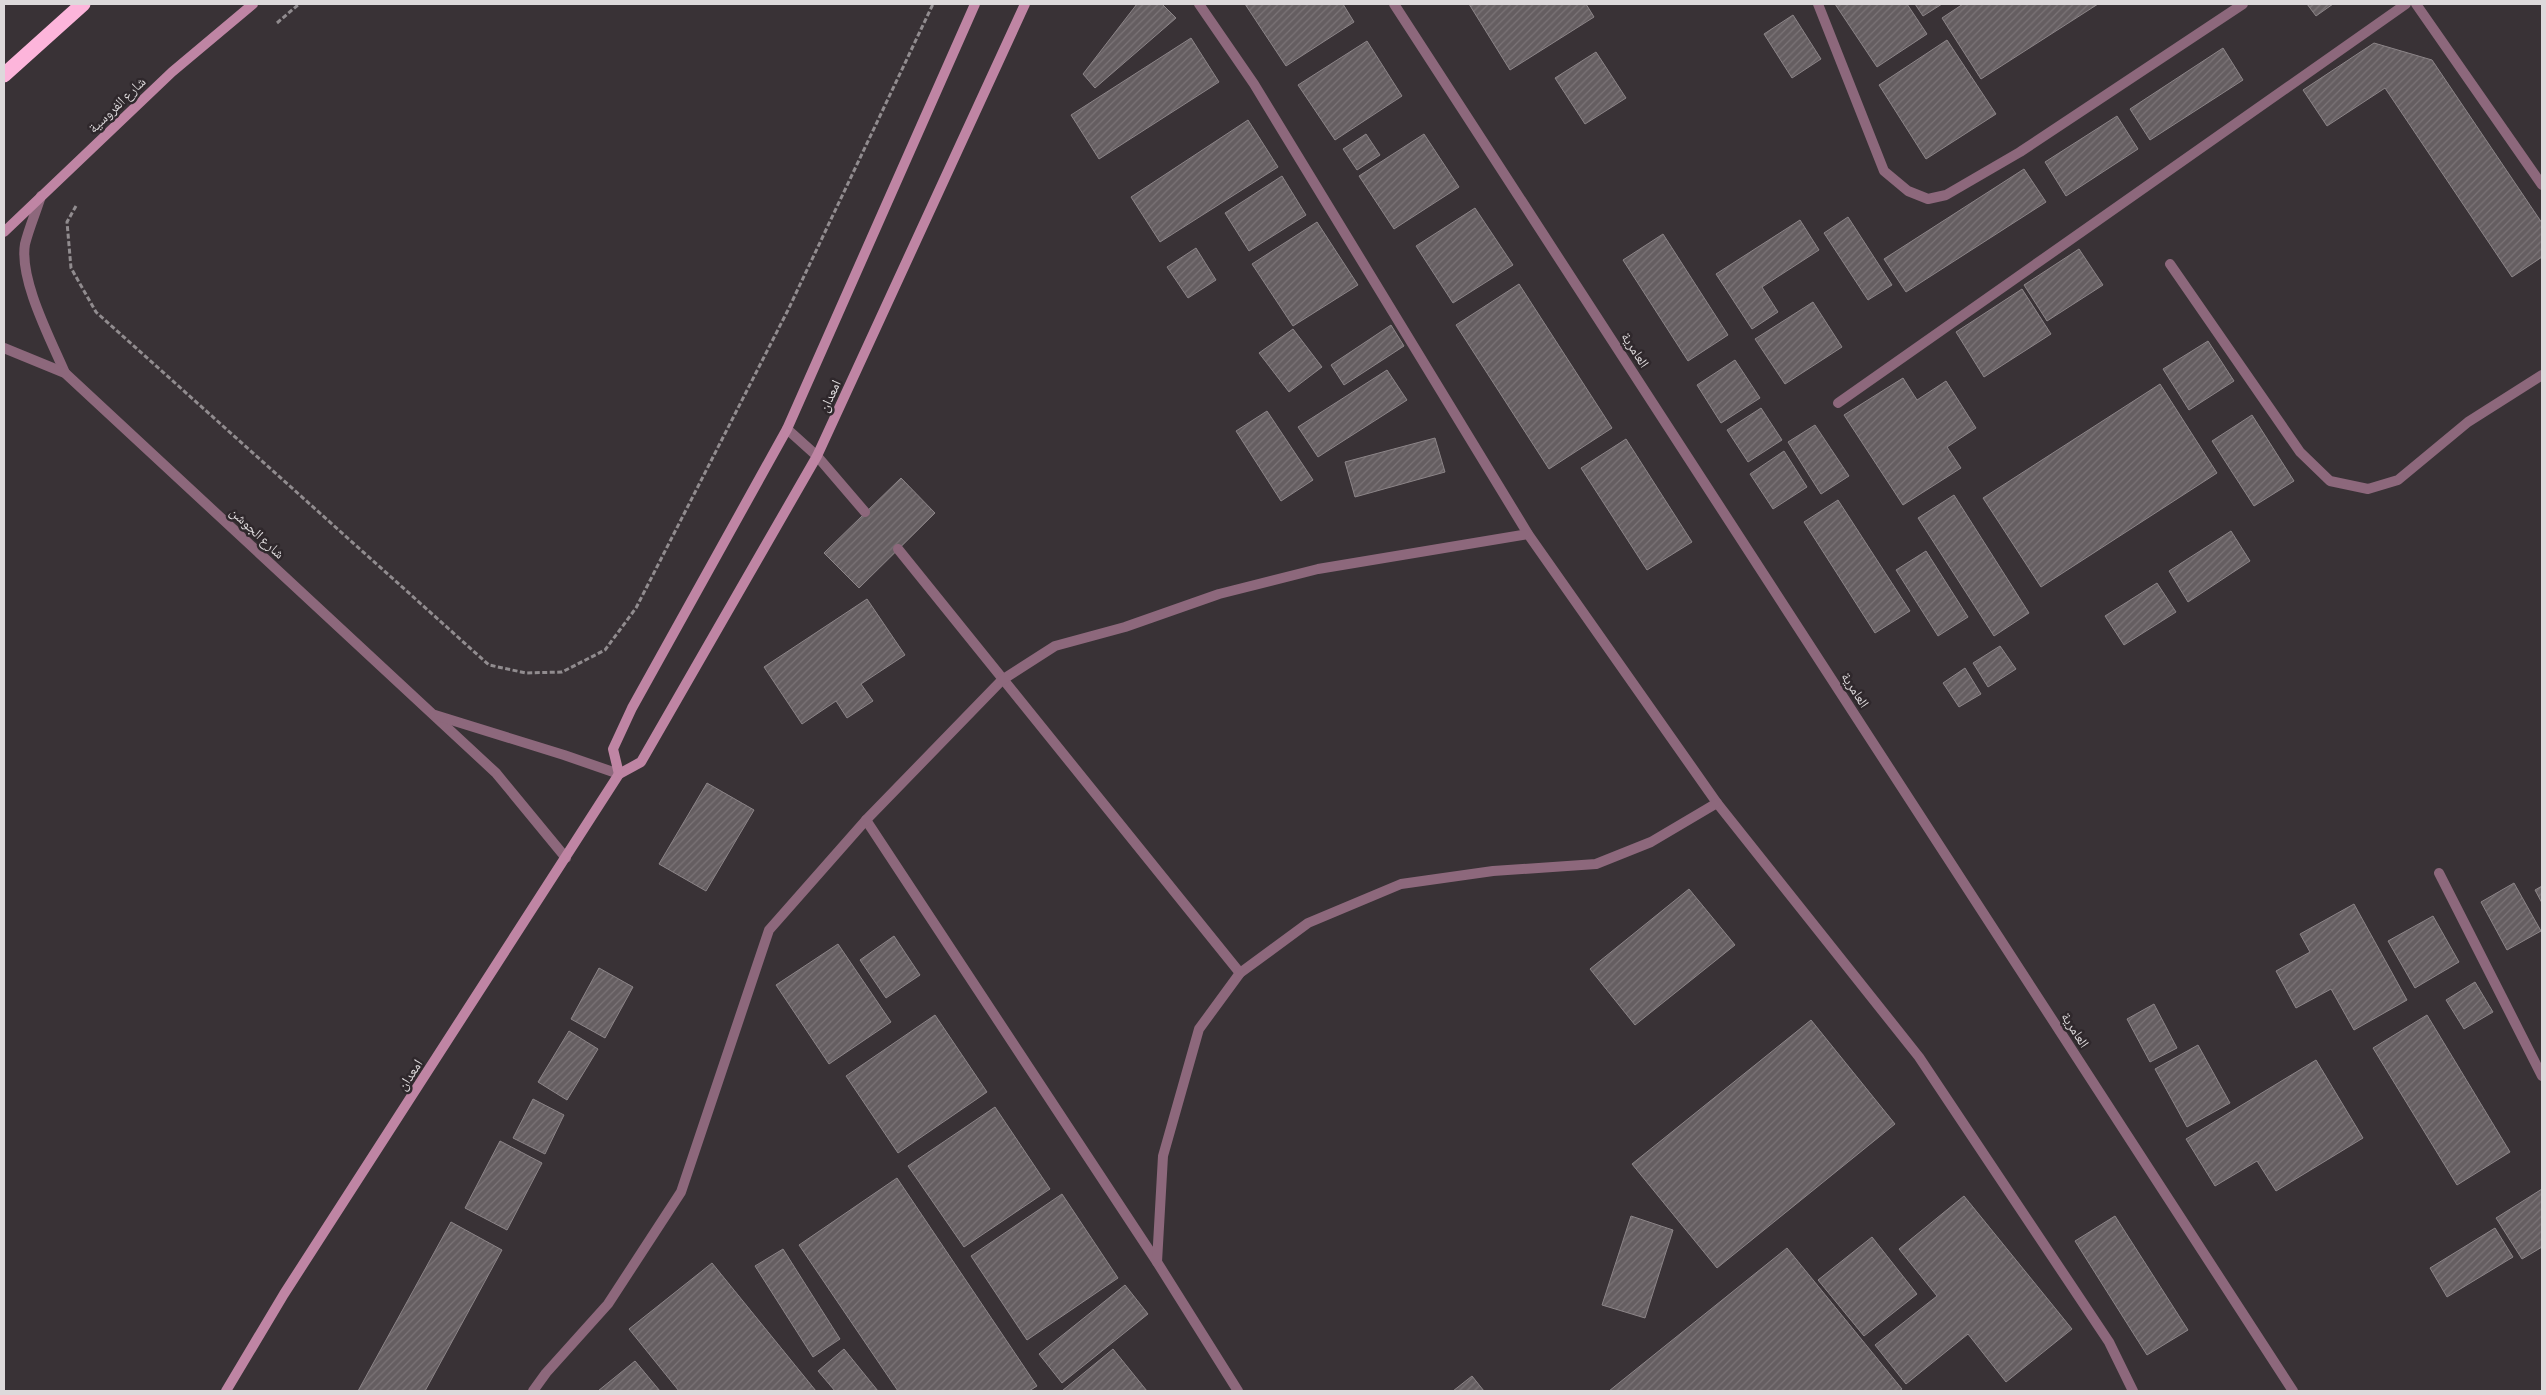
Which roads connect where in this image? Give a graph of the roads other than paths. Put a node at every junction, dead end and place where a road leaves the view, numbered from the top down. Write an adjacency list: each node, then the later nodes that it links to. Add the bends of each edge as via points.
1 (83, 4): 11 (highway)
2 (253, 4): 13 (street, شارع الفروسية, via 172,72)
3 (975, 4): 20 (street, امعدان)
4 (1026, 4): 21 (street, امعدان)
5 (1199, 4): 23 (street, via 1254,84)
6 (1394, 4): 39 (street, العامرية)
7 (1818, 4): 8 (street, via 1884,171 1908,192 1928,199 1946,195 2020,152)
8 (2243, 4)
9 (2406, 4): 19 (street)
10 (2416, 4): 12 (street)
11 (4, 75)
12 (2542, 185)
13 (41, 196): 14 (street, شارع الفروسية); 17 (street, شارع الجوشن, via 25,246 28,279)
14 (4, 232)
15 (2170, 264): 18 (street, via 2300,452 2330,481 2368,489 2398,480 2468,422)
16 (4, 348): 17 (street, شارع الجوشن)
17 (65, 373): 26 (street, شارع الجوشن)
18 (2542, 375)
19 (1838, 403)
20 (787, 429): 21 (street); 27 (street, امعدان, via 632,708 613,749)
21 (817, 456): 22 (street); 27 (street, امعدان, via 641,762)
22 (865, 512)
23 (1528, 534): 25 (street, via 1318,568 1219,594 1125,627 1056,646); 28 (street)
24 (898, 549): 25 (street)
25 (1002, 680): 29 (street); 32 (street)
26 (431, 714): 27 (street, شارع الجوشن); 30 (street, شارع الجوشن, via 496,773)
27 (619, 774): 30 (street, امعدان)
28 (1717, 802): 32 (street, via 1651,842 1596,864 1493,871 1401,884 1308,922); 38 (street, via 1919,1057 2110,1342)
29 (866, 820): 34 (street); 36 (street, via 769,930 681,1192 608,1304 546,1373)
30 (566, 858): 35 (street, امعدان, via 284,1294)
31 (2439, 873): 33 (street)
32 (1240, 973): 34 (street, via 1199,1029 1163,1156)
33 (2542, 1076)
34 (1157, 1262): 37 (street)
35 (226, 1391)
36 (534, 1391)
37 (1238, 1391)
38 (2133, 1391)
39 (2293, 1391)

